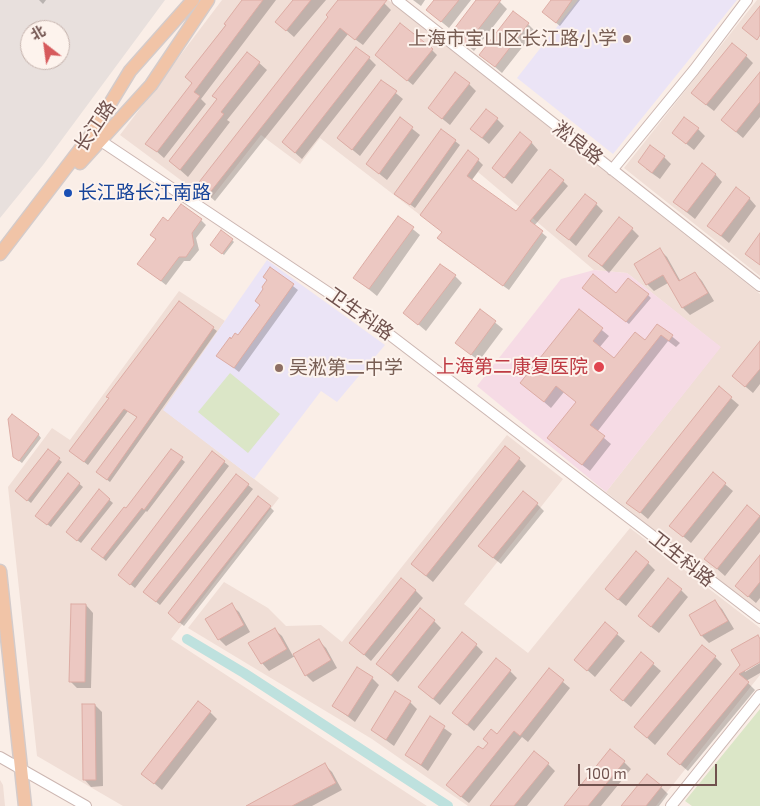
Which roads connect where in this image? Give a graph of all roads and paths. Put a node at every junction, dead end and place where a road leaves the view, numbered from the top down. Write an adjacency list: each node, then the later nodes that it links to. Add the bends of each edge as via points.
1 (193, 0): 5 (main road, 长江路, via 130,72)
2 (208, 0): 5 (main road, via 151,85)
3 (397, 0): 6 (street, 淞良路)
4 (747, 0): 6 (street)
5 (96, 138): 7 (main road, via 79,164 55,185); 10 (street, 卫生科路, via 378,324)
6 (612, 170): 8 (street, 淞良路)
7 (0, 254)
8 (760, 286)
9 (0, 571): 13 (main road)
10 (760, 618)
11 (760, 695): 16 (street)
12 (0, 757): 13 (street)
13 (22, 770): 14 (main road); 15 (street)
14 (25, 806)
15 (86, 806)
16 (671, 806)

